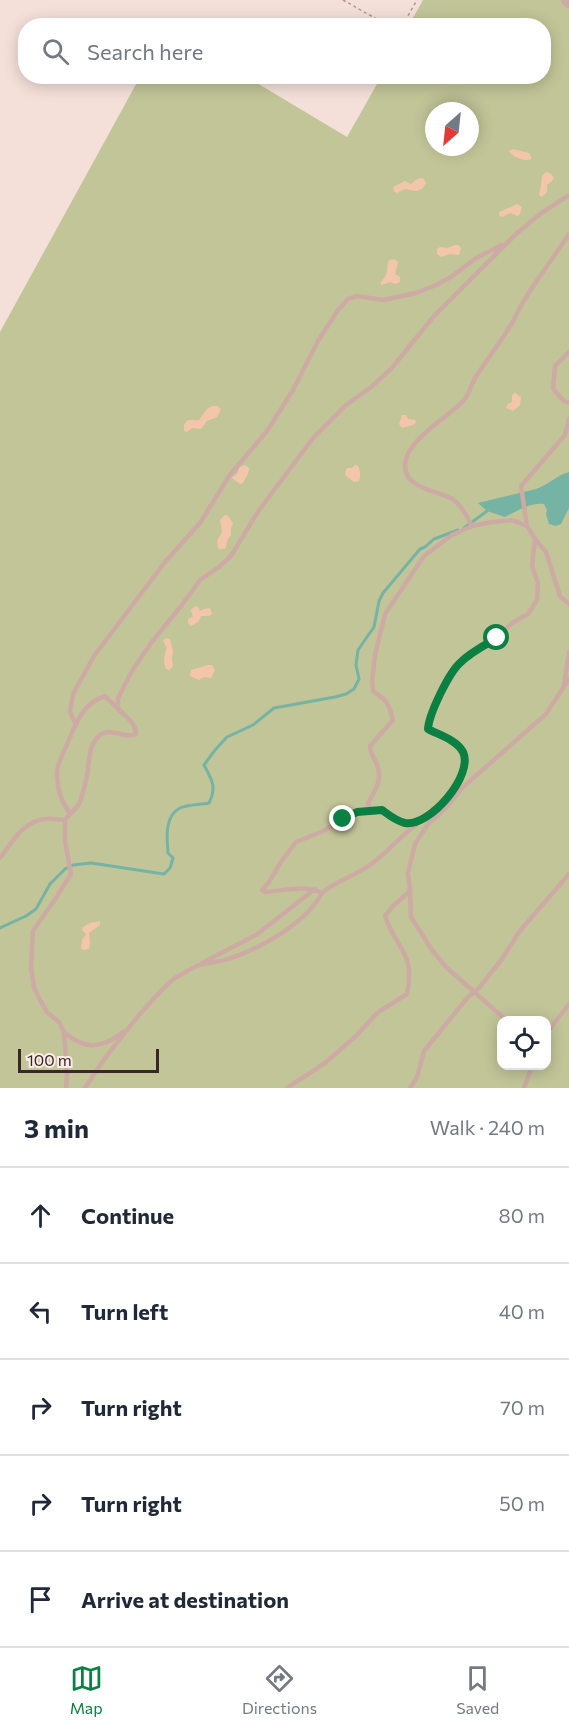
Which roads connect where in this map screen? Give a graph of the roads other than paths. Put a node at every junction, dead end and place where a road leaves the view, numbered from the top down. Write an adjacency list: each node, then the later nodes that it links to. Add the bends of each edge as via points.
1 (565, 0): 2 (street)
2 (569, 4)
3 (569, 195): 5 (lane)
4 (569, 234): 9 (lane, via 522,303 466,399 408,451 407,476 420,487 456,501)
5 (508, 242): 16 (lane, via 435,316 391,369 313,438 257,513 231,556 200,580 151,643 118,698); 17 (lane, via 416,293 383,300 357,296 338,310 267,431 94,656 73,694 70,712)
6 (569, 352): 7 (lane, via 555,366 553,389)
7 (569, 403)
8 (569, 420): 10 (lane, via 565,435 521,486)
9 (472, 526): 10 (lane, via 512,520); 18 (lane, via 424,556 385,614 372,682 373,692 389,705 393,720 370,746 380,779 368,803)
10 (527, 526): 11 (lane)
11 (535, 538): 12 (lane, via 546,552 560,596); 20 (lane, via 532,566 538,583 537,600 528,614 460,663 429,721 428,729 463,752 465,765 457,785 441,806)
12 (569, 604)
13 (569, 652): 15 (lane)
14 (569, 679): 15 (lane)
15 (563, 689): 25 (lane, via 546,714 462,788 428,824 415,844 408,873)
16 (118, 709): 17 (lane, via 105,696 97,699); 19 (lane, via 136,734 109,732 94,742 78,806)
17 (75, 723): 19 (lane, via 57,770 58,787)
18 (371, 811): 20 (lane, via 382,810 407,824); 24 (lane, via 357,812 296,842 262,890)
19 (70, 813): 21 (lane)
20 (424, 818): 26 (lane, via 385,854)
21 (65, 820): 22 (lane, via 48,818 30,824); 33 (lane, via 64,842 70,874 33,931 31,968 40,1000)
22 (0, 858)
23 (569, 874): 28 (lane)
24 (315, 889): 26 (lane); 27 (lane, via 256,935)
25 (410, 891): 28 (lane, via 411,917 427,943); 37 (lane, via 386,916 410,967 407,994 377,1013 325,1064)
26 (322, 892): 27 (lane, via 300,920 273,938 230,959)
27 (198, 965): 31 (lane, via 174,979)
28 (474, 992): 30 (lane); 38 (lane, via 424,1051)
29 (569, 1004): 32 (lane)
30 (502, 1016)
31 (130, 1027): 33 (lane, via 101,1045 85,1045); 36 (lane)
32 (551, 1027)
33 (64, 1032): 35 (lane)
34 (530, 1070): 39 (lane)
35 (66, 1088)
36 (85, 1088)
37 (287, 1088)
38 (410, 1088)
39 (524, 1088)

